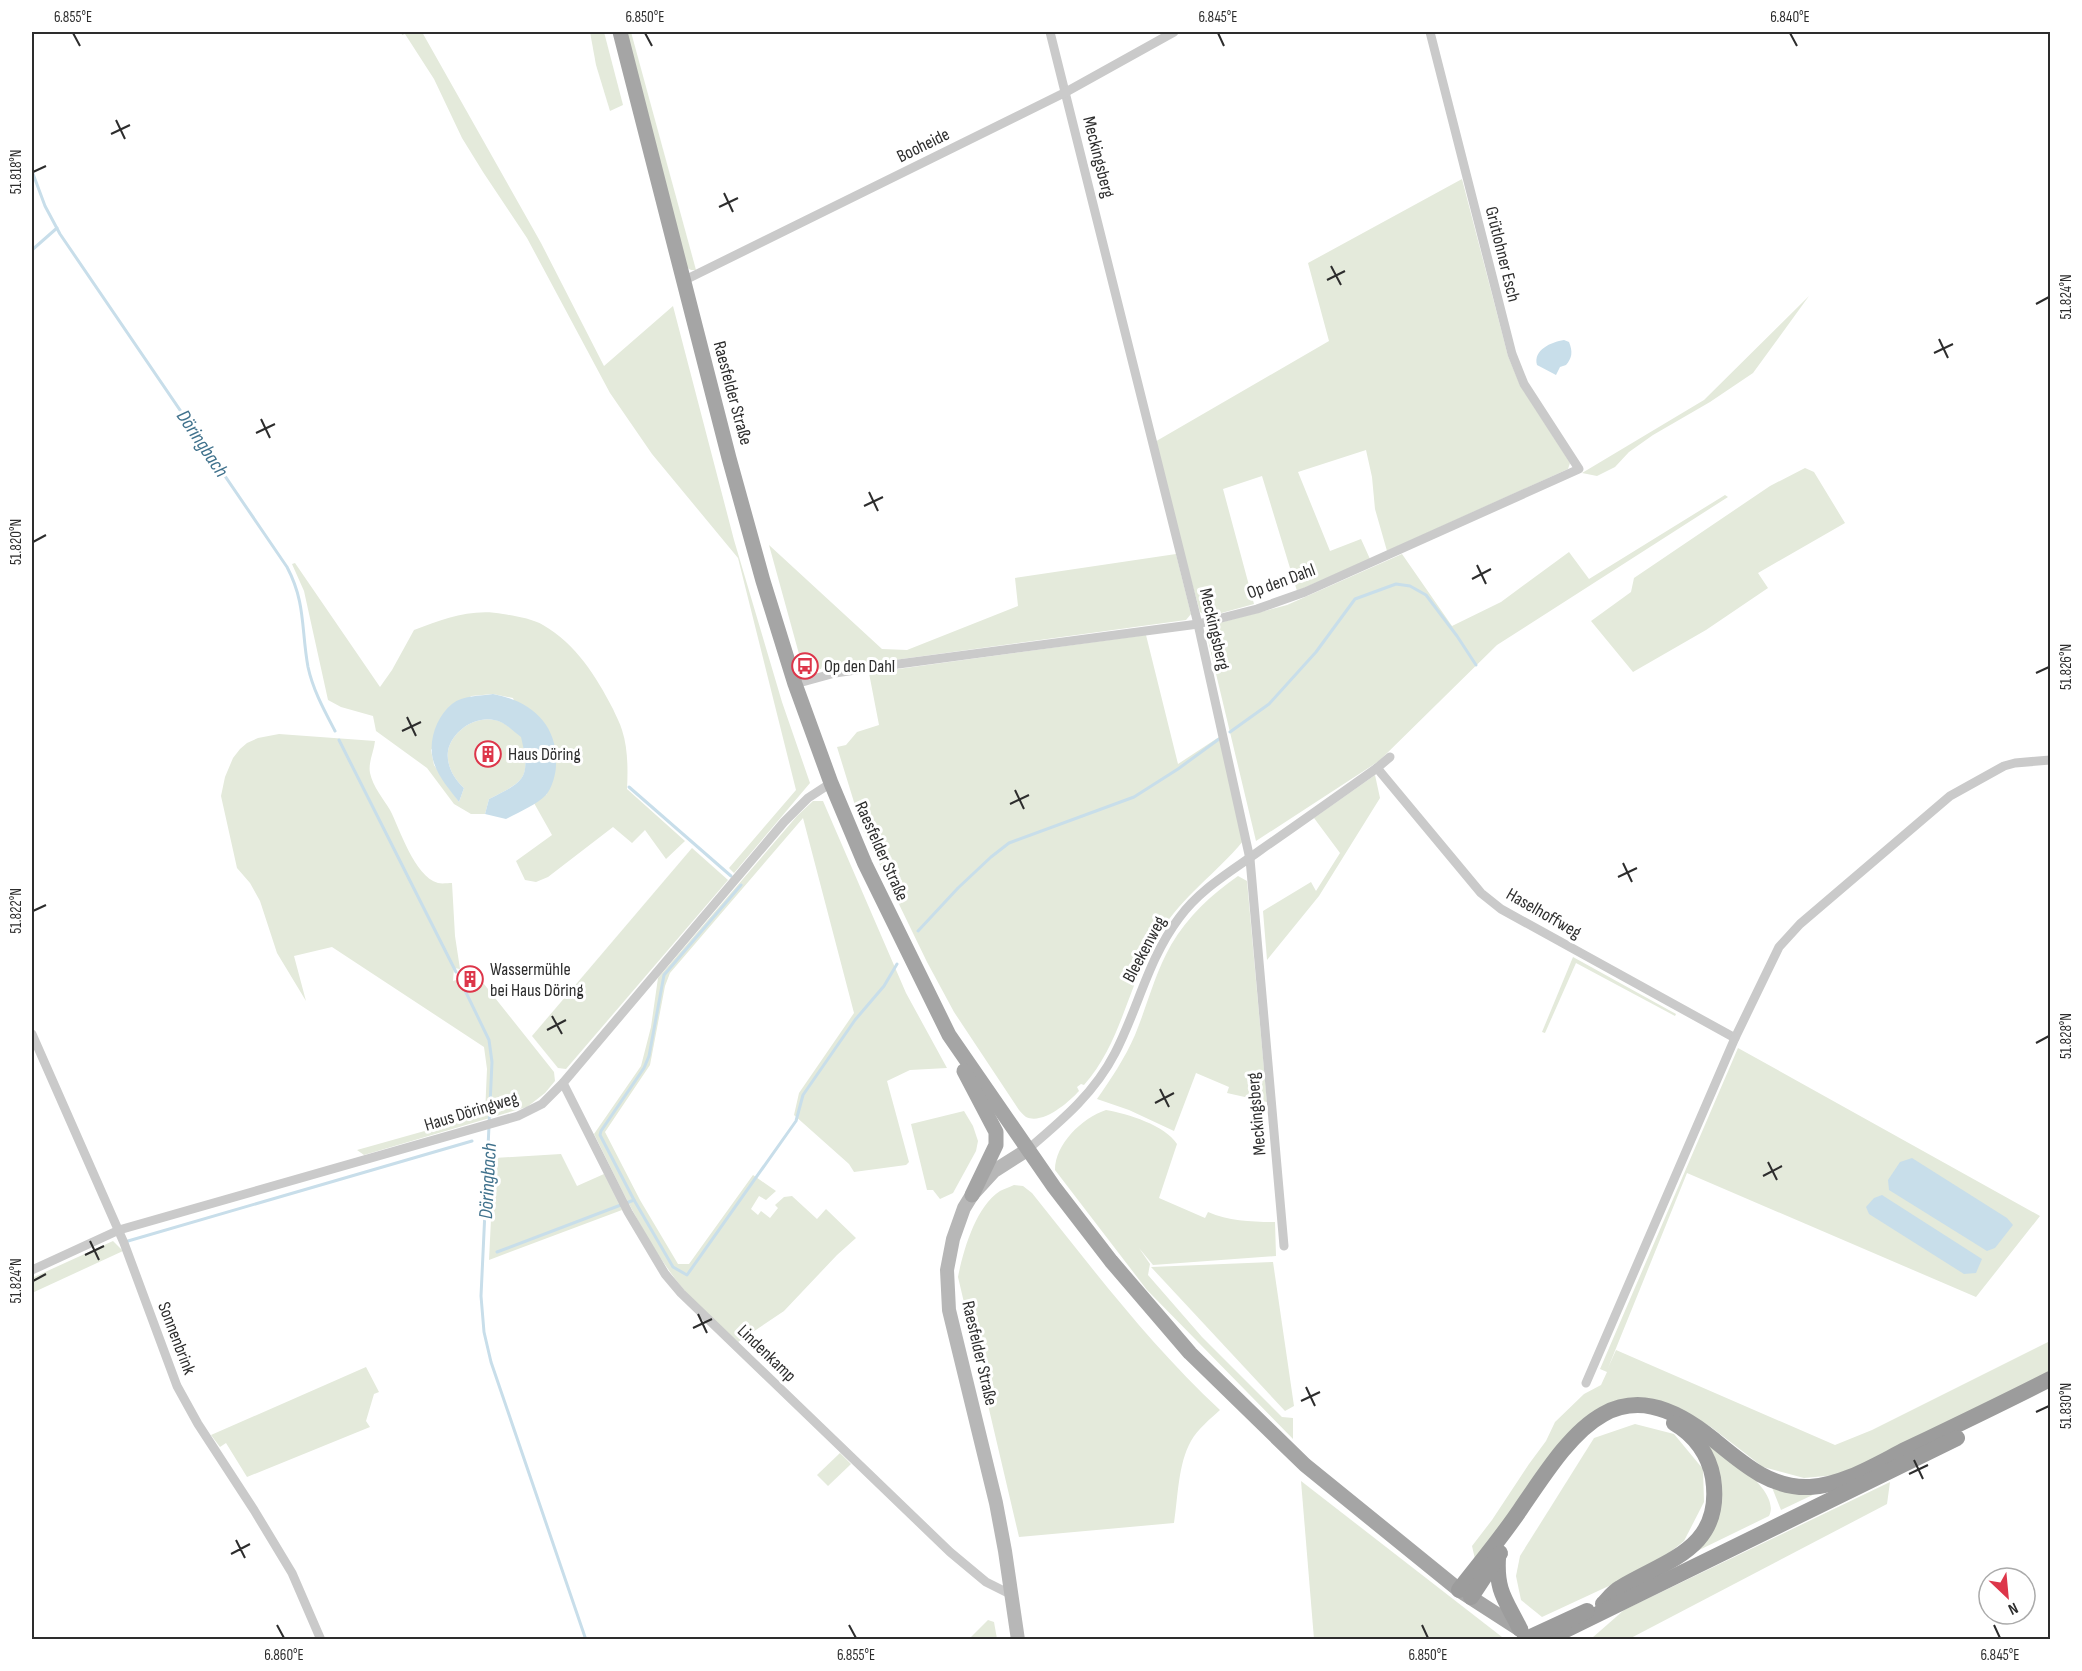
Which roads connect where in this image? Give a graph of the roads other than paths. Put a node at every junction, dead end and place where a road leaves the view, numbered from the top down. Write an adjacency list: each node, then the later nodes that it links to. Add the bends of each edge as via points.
1 (620, 32): 6 (main road, Raesfelder Straße)
2 (1050, 32): 5 (street, Meckingsberg)
3 (1174, 32): 5 (street, Booheide)
4 (1430, 32): 7 (street, Grütlohner Esch, via 1512,354 1524,384)
5 (1066, 92): 6 (street, Booheide); 8 (street, Meckingsberg)
6 (684, 281): 9 (main road, Raesfelder Straße, via 760,570)
7 (1579, 469): 8 (street, Op den Dahl, via 1294,597)
8 (1198, 624): 9 (street, Op den Dahl, via 866,669); 14 (street, Meckingsberg)
9 (795, 684): 13 (main road, Raesfelder Straße)
10 (1390, 757): 12 (street, Bleekenweg)
11 (2050, 760): 17 (street, via 2004,766 1950,796 1800,924 1779,947)
12 (1377, 768): 14 (street, Bleekenweg); 17 (street, Haselhoffweg, via 1481,893 1501,909)
13 (831, 783): 16 (main road, Raesfelder Straße, via 865,864); 18 (street, Haus Döringweg, via 808,798 784,822)
14 (1250, 859): 19 (street, Bleekenweg, via 1205,890 1179,918 1153,961 1115,1054 1099,1080 1066,1118); 22 (street, Meckingsberg)
15 (32, 1034): 21 (street, Sonnenbrink)
16 (949, 1035): 19 (main road, Raesfelder Straße); 20 (main road, via 996,1132 996,1145)
17 (1735, 1038): 25 (street)
18 (563, 1083): 21 (street, Haus Döringweg, via 536,1107 518,1116); 30 (street, Lindenkamp, via 628,1212 681,1293 950,1552 986,1582)
19 (1027, 1150): 20 (main road, Raesfelder Straße, via 994,1171); 29 (main road, via 1118,1269 1225,1389 1305,1465)
20 (972, 1195): 30 (main road, Raesfelder Straße, via 953,1239 946,1289 952,1328 996,1503)
21 (119, 1230): 23 (street, Haus Döringweg); 34 (street, Sonnenbrink, via 177,1386 292,1573)
22 (1284, 1246)
23 (32, 1270)
24 (2050, 1379): 27 (highway)
25 (1586, 1383)
26 (2050, 1390): 32 (highway)
27 (2006, 1402): 29 (highway, via 1841,1480 1809,1487 1790,1485 1757,1473 1672,1412 1648,1406 1615,1410 1588,1423 1565,1446); 31 (highway, via 1862,1478)
28 (1498, 1556): 29 (highway); 31 (highway, via 1563,1458 1590,1430 1607,1420 1632,1414 1669,1421 1685,1430 1701,1447 1711,1466 1714,1497 1706,1527 1683,1554 1617,1589); 33 (highway, via 1500,1590)
29 (1465, 1593): 33 (main road)
30 (1012, 1595): 35 (main road, Raesfelder Straße)
31 (1603, 1604): 32 (highway)
32 (1589, 1615): 33 (highway, bridge)
33 (1532, 1638)
34 (321, 1640)
35 (1018, 1640)

